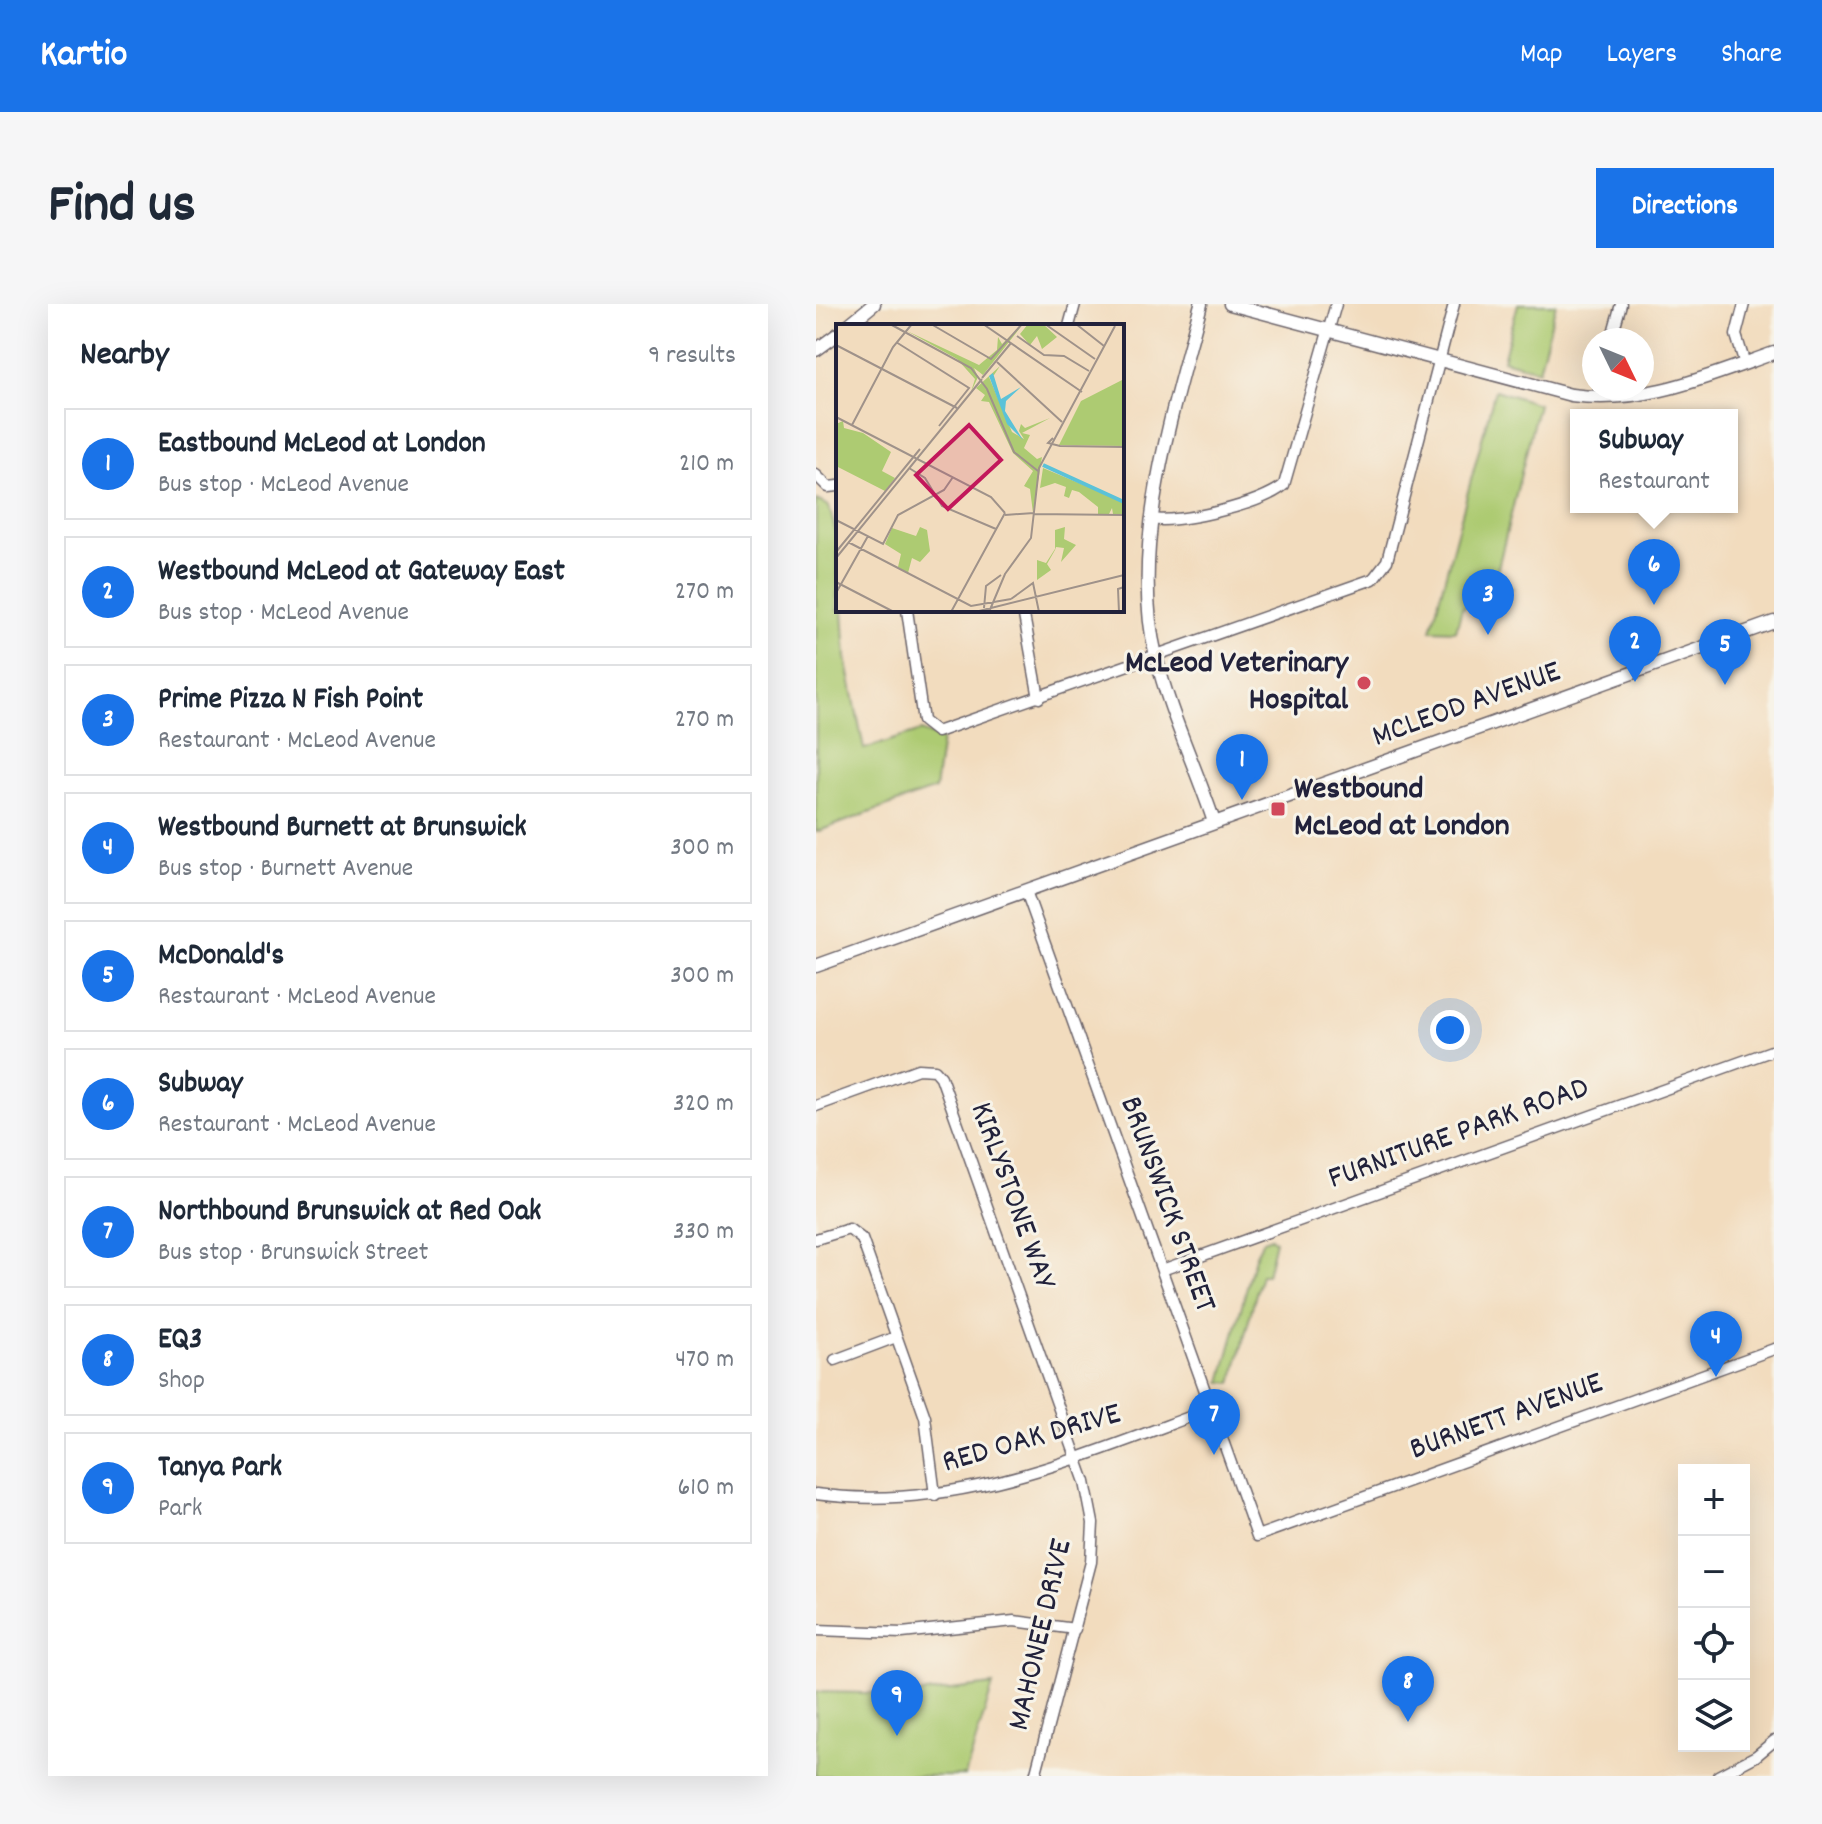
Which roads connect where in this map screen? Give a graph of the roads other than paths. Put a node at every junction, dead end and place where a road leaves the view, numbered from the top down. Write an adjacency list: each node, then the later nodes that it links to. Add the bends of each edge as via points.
1 (874, 304): 9 (street)
2 (1075, 304): 10 (street)
3 (1201, 304): 22 (street)
4 (1230, 304): 12 (street)
5 (1336, 304): 12 (street)
6 (1454, 304): 16 (street)
7 (1621, 304): 11 (street)
8 (1744, 304): 17 (street, via 1736,335)
9 (849, 324)
10 (1070, 324)
11 (1614, 328)
12 (1329, 330): 16 (street); 22 (street, via 1284,485 1200,516)
13 (836, 335): 14 (street)
14 (816, 350)
15 (1774, 353): 17 (street)
16 (1438, 360): 18 (street); 26 (street, via 1387,561 1379,575)
17 (1745, 364): 19 (street)
18 (1582, 390)
19 (1654, 393)
20 (816, 475): 21 (street, via 828,487)
21 (836, 486)
22 (1151, 519): 26 (street)
23 (907, 612): 27 (street, via 915,681 929,729 946,731)
24 (1023, 612): 27 (street)
25 (1774, 622): 28 (street, MCLEOD AVENUE)
26 (1156, 657): 27 (street); 28 (street)
27 (1039, 698)
28 (1214, 822): 29 (street, MCLEOD AVENUE)
29 (1026, 891): 30 (street, MCLEOD AVENUE); 34 (street, BRUNSWICK STREET)
30 (816, 966)
31 (1774, 1050): 34 (street, FURNITURE PARK ROAD)
32 (816, 1106): 39 (street, KIRLYSTONE WAY, via 918,1069 935,1070 941,1077)
33 (816, 1239): 35 (street, via 843,1229 859,1234)
34 (1162, 1270): 38 (street, BRUNSWICK STREET)
35 (896, 1337): 37 (street); 41 (street, via 928,1428)
36 (1774, 1349): 42 (street, BURNETT AVENUE)
37 (835, 1360)
38 (1211, 1409): 39 (street, RED OAK DRIVE); 42 (street, BRUNSWICK STREET)
39 (1077, 1459): 41 (street, RED OAK DRIVE, via 1000,1483); 43 (street, MAHONEE DRIVE, via 1093,1541)
40 (816, 1494): 41 (street, RED OAK DRIVE, via 868,1499)
41 (935, 1495)
42 (1257, 1536)
43 (1075, 1629): 44 (street, via 1014,1621 902,1633); 46 (street, MAHONEE DRIVE)
44 (816, 1630)
45 (1774, 1741): 47 (street)
46 (1035, 1776)
47 (1718, 1776)

